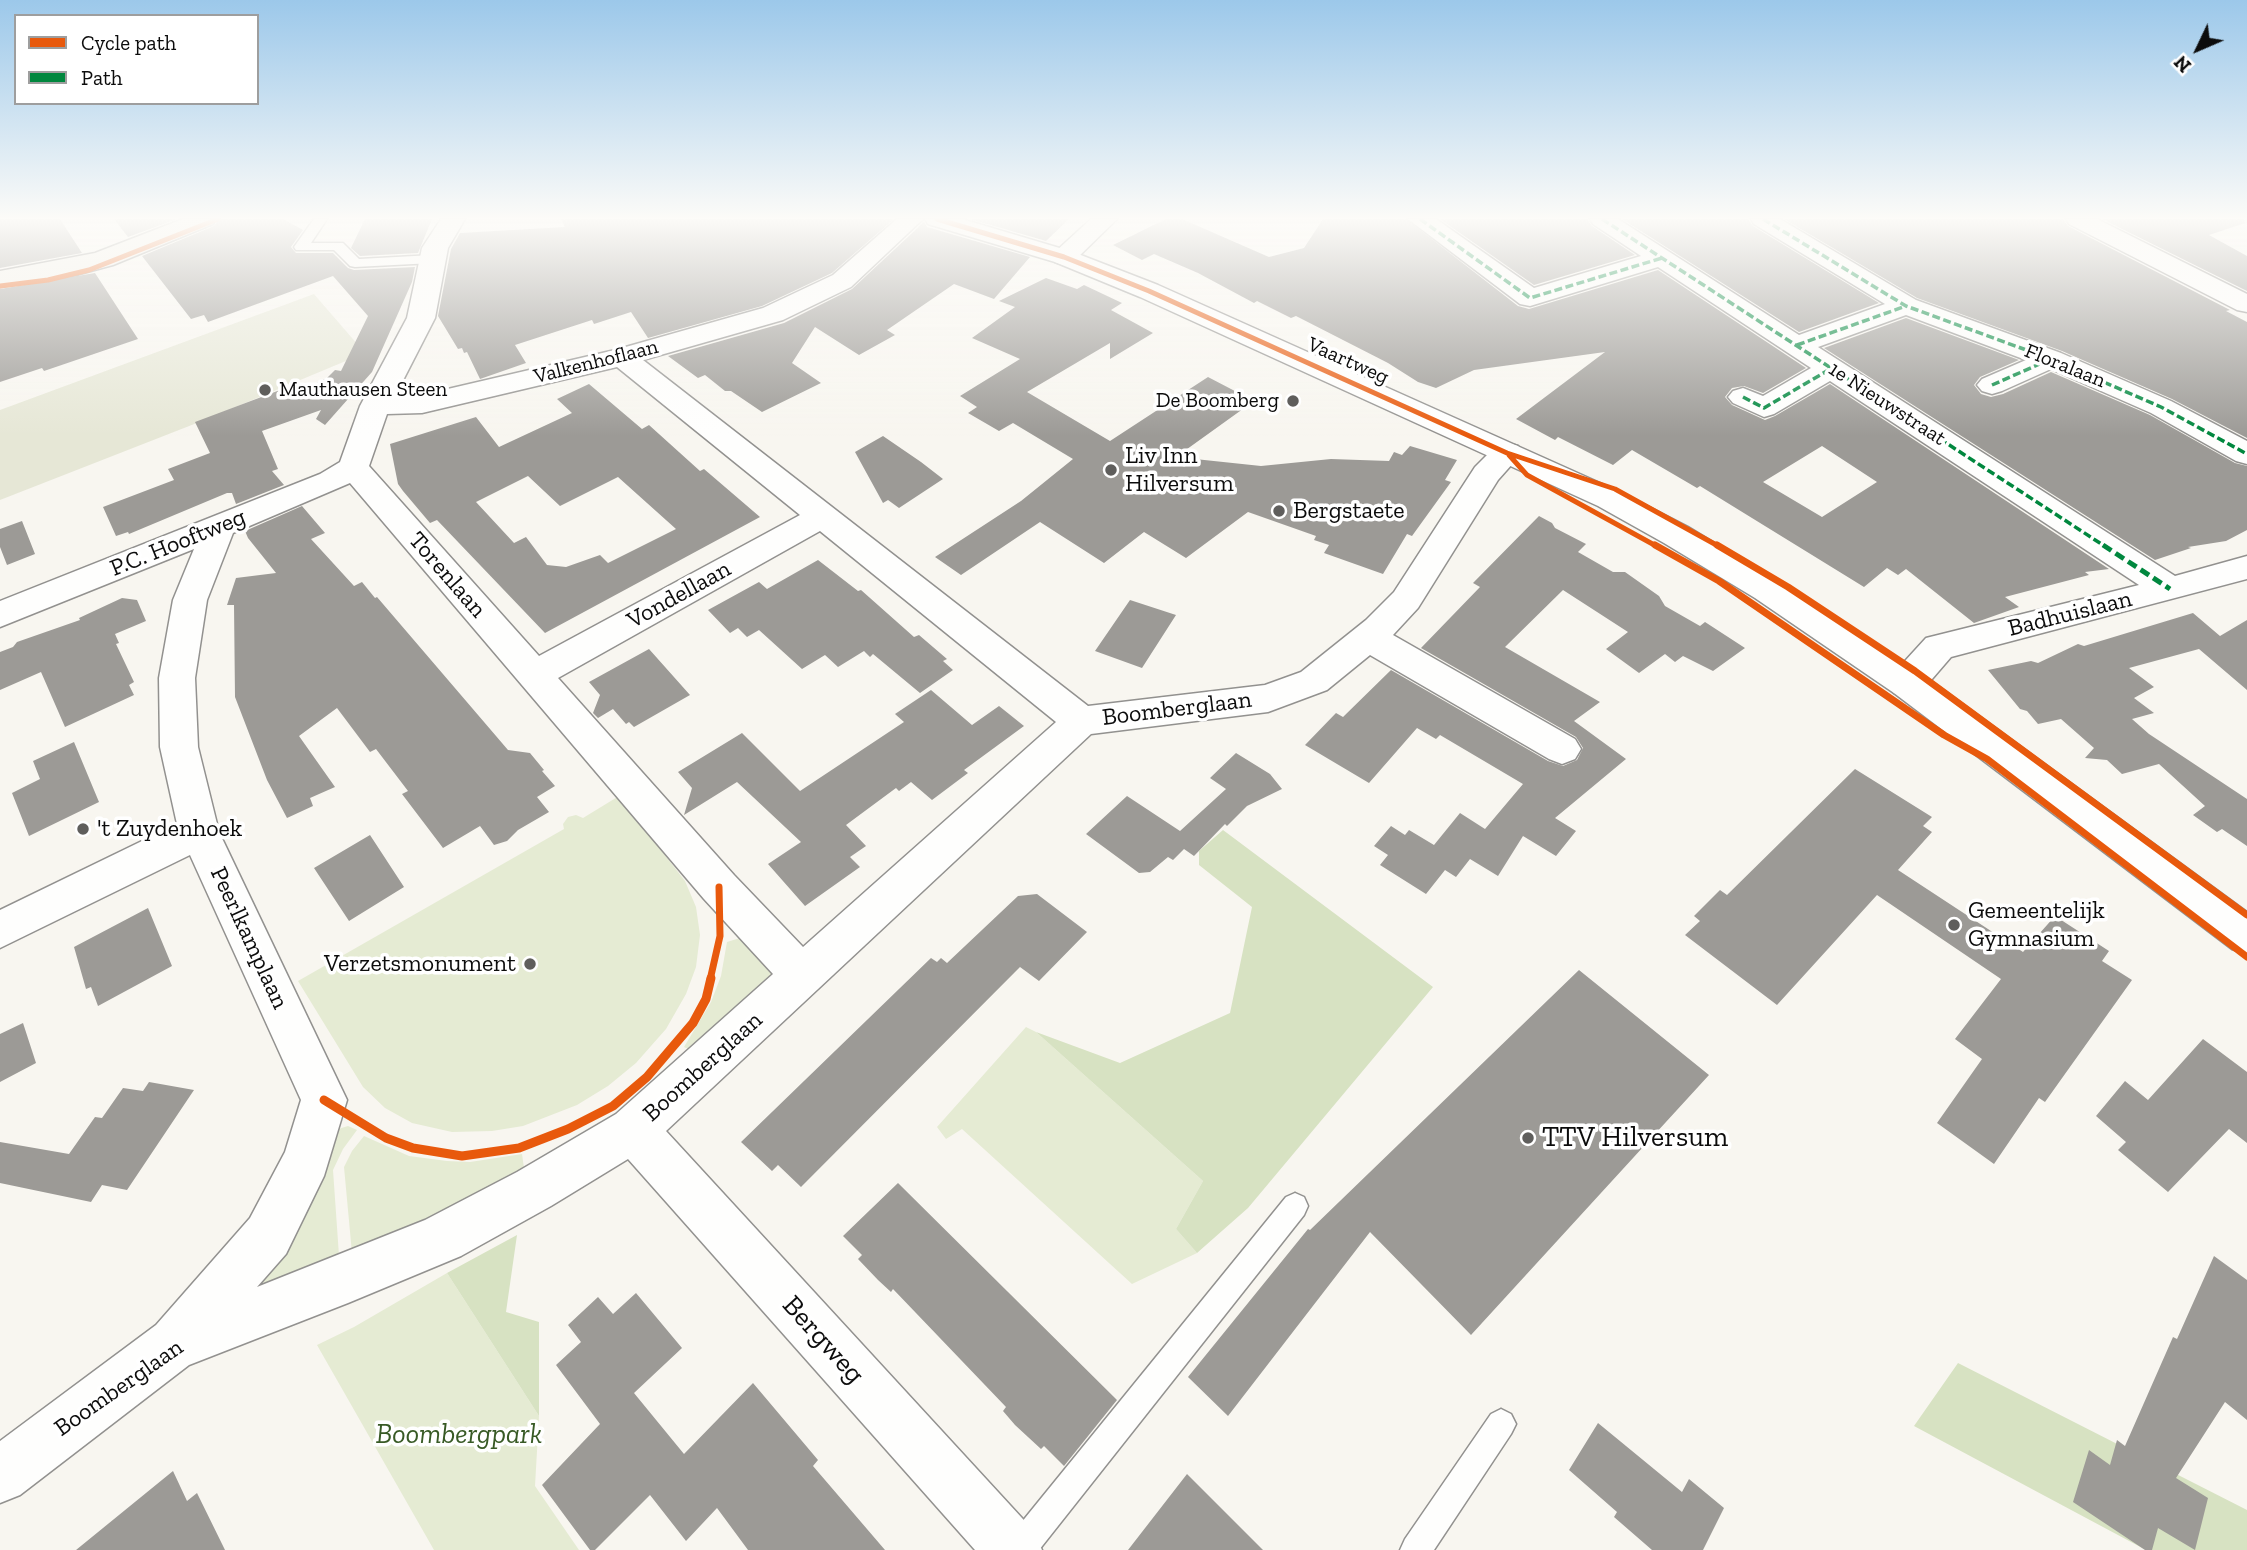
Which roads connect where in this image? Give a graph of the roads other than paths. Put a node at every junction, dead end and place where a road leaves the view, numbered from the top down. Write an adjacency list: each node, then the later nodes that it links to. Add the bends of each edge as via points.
1 (426, 291): 17 (street, via 421,318)
2 (820, 291): 12 (street, Valkenhoflaan, via 773,314)
3 (1150, 291): 18 (street, Vaartweg)
4 (1521, 291): 5 (street, via 1530,298)
5 (1552, 291)
6 (1714, 291): 11 (street, 1e Nieuwstraat)
7 (1882, 291): 10 (street, Floralaan)
8 (2222, 291): 9 (street)
9 (2247, 304)
10 (1906, 306): 11 (street); 13 (street, Floralaan)
11 (1797, 345): 14 (street, 1e Nieuwstraat)
12 (622, 357): 17 (street, Valkenhoflaan, via 422,404); 21 (street)
13 (2051, 359): 15 (street); 19 (street, Floralaan, via 2161,407)
14 (1832, 368): 16 (street, via 1764,408); 24 (street, 1e Nieuwstraat)
15 (1992, 385)
16 (1743, 397)
17 (375, 406): 20 (street)
18 (1507, 453): 26 (street, Boomberglaan, via 1486,474 1406,600); 28 (street, Vaartweg, via 1609,499 1723,562)
19 (2247, 454)
20 (353, 467): 22 (street, P.C. Hooftweg, via 331,481); 27 (street, Torenlaan)
21 (823, 516): 27 (street, Vondellaan); 29 (street)
22 (219, 527): 25 (street, P.C. Hooftweg); 31 (street, Peerlkamplaan, via 190,600 177,678 178,747)
23 (2247, 567): 24 (street, Badhuislaan)
24 (2170, 589): 28 (street, Badhuislaan, via 1939,648)
25 (0, 615)
26 (1368, 637): 29 (street, Boomberglaan, via 1314,681 1268,698); 30 (street)
27 (534, 675): 34 (street, Torenlaan)
28 (1901, 692): 33 (street, Vaartweg)
29 (1081, 721): 34 (street, Boomberglaan)
30 (1562, 748)
31 (199, 832): 32 (street); 37 (street, Peerlkamplaan, via 324,1100 307,1159 268,1236)
32 (0, 930)
33 (2247, 936)
34 (803, 977): 35 (street, Boomberglaan)
35 (633, 1130): 37 (street, Boomberglaan, via 443,1238); 40 (street, Bergweg)
36 (1295, 1206): 41 (lane)
37 (172, 1345): 39 (street, Boomberglaan)
38 (1501, 1424): 42 (lane)
39 (0, 1475)
40 (1013, 1550)
41 (1019, 1550)
42 (1416, 1550)

